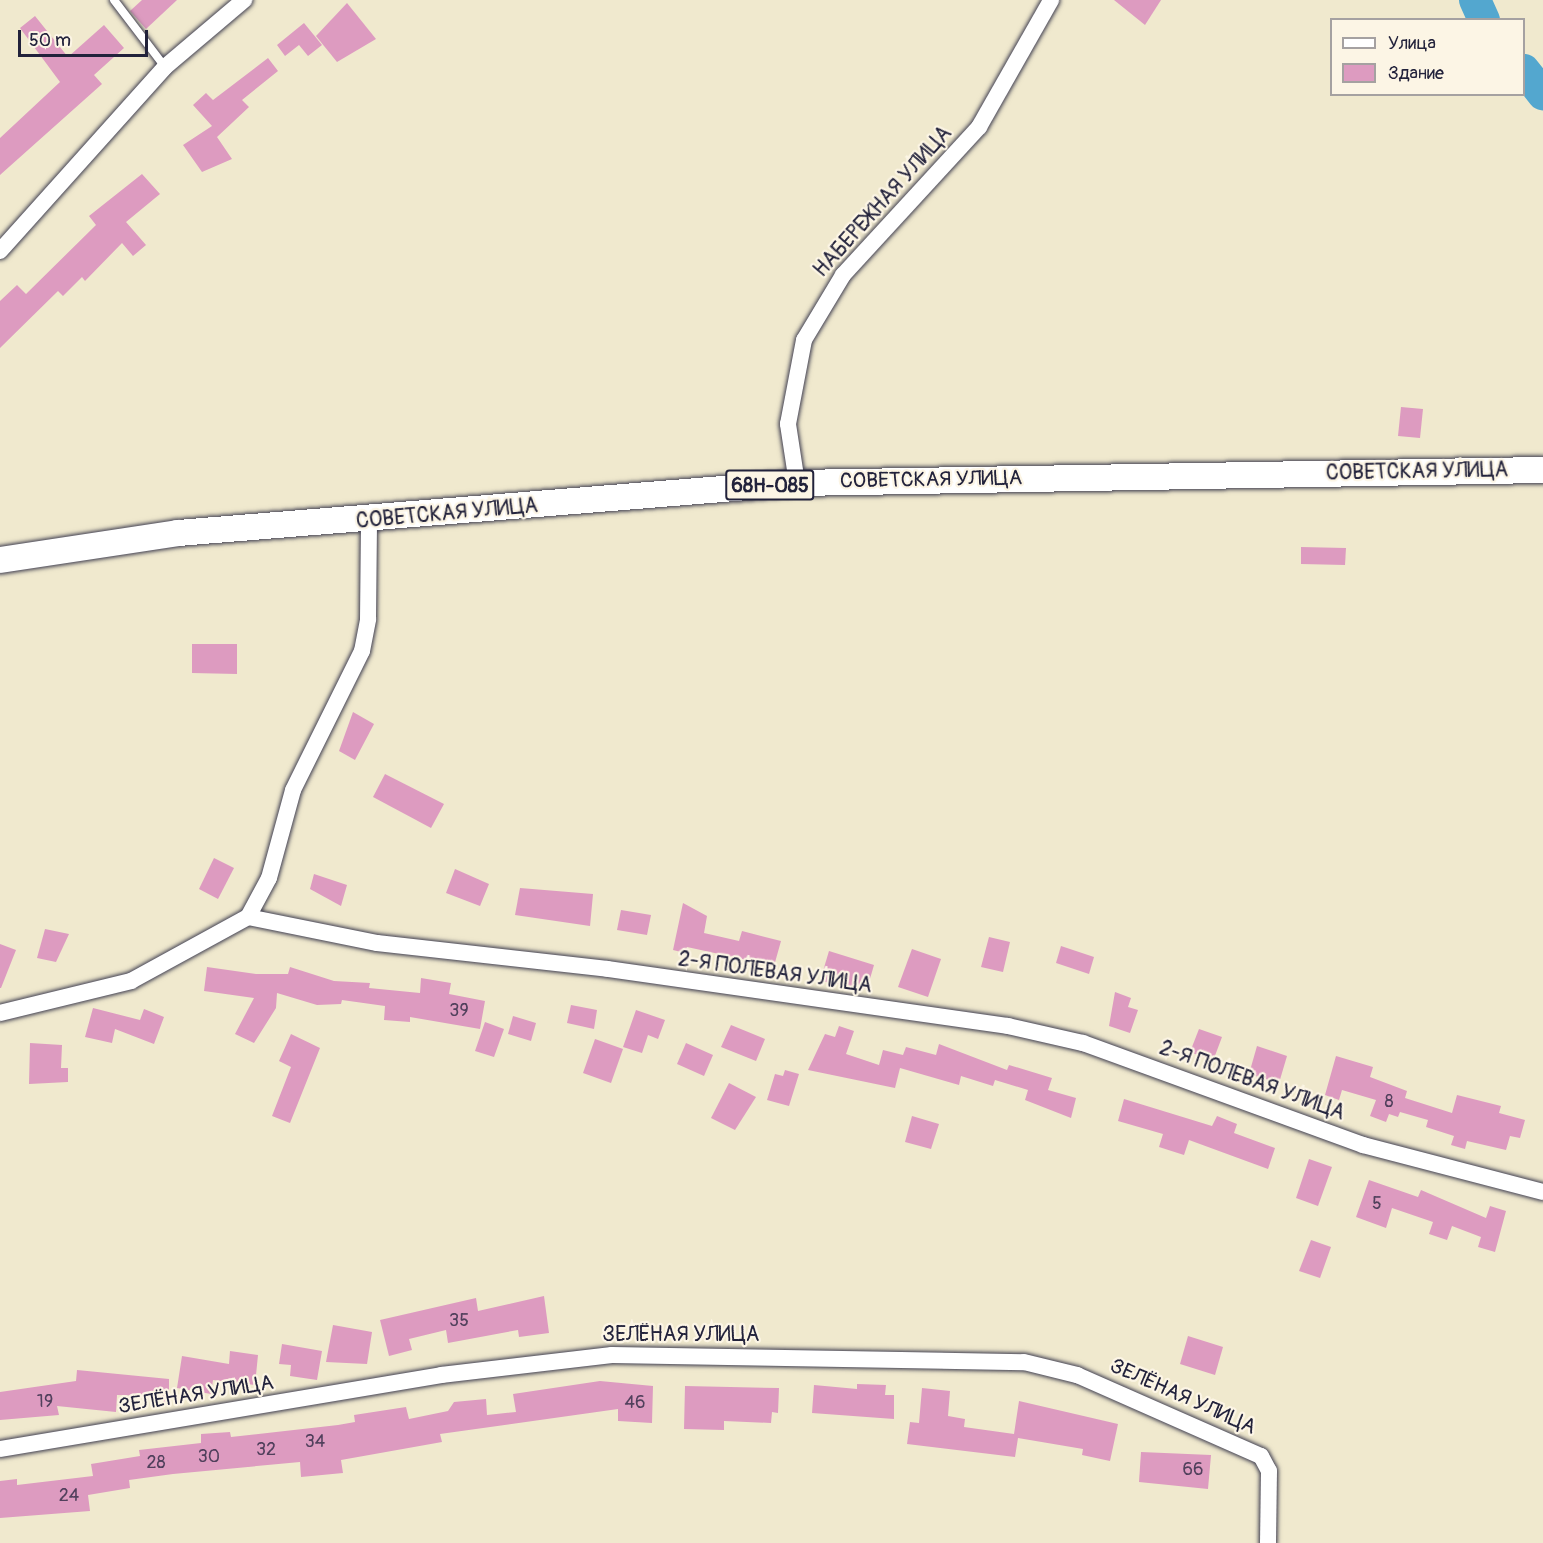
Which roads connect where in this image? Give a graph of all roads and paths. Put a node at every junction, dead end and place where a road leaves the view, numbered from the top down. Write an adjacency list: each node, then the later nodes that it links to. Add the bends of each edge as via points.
1 (114, 0): 4 (lane)
2 (244, 0): 4 (street)
3 (1051, 0): 7 (street, НАБЕРЕЖНАЯ УЛИЦА, via 979,127 843,275 804,340 788,424)
4 (165, 67): 5 (street)
5 (0, 251)
6 (1543, 470): 7 (main road, СОВЕТСКАЯ УЛИЦА / 68Н-085)
7 (797, 483): 8 (main road, СОВЕТСКАЯ УЛИЦА / 68Н-085)
8 (369, 521): 9 (main road, СОВЕТСКАЯ УЛИЦА / 68Н-085, via 178,534); 10 (street, via 368,619 362,651 293,790 269,878)
9 (0, 560)
10 (248, 917): 11 (street, via 131,981); 12 (street, 2-Я ПОЛЕВАЯ УЛИЦА, via 377,943 608,969 1008,1026 1083,1043 1363,1145)
11 (0, 1013)
12 (1543, 1192)
13 (0, 1449): 14 (street, ЗЕЛЁНАЯ УЛИЦА, via 441,1375 612,1355 1024,1362 1077,1375 1261,1456 1269,1471)
14 (1268, 1543)

